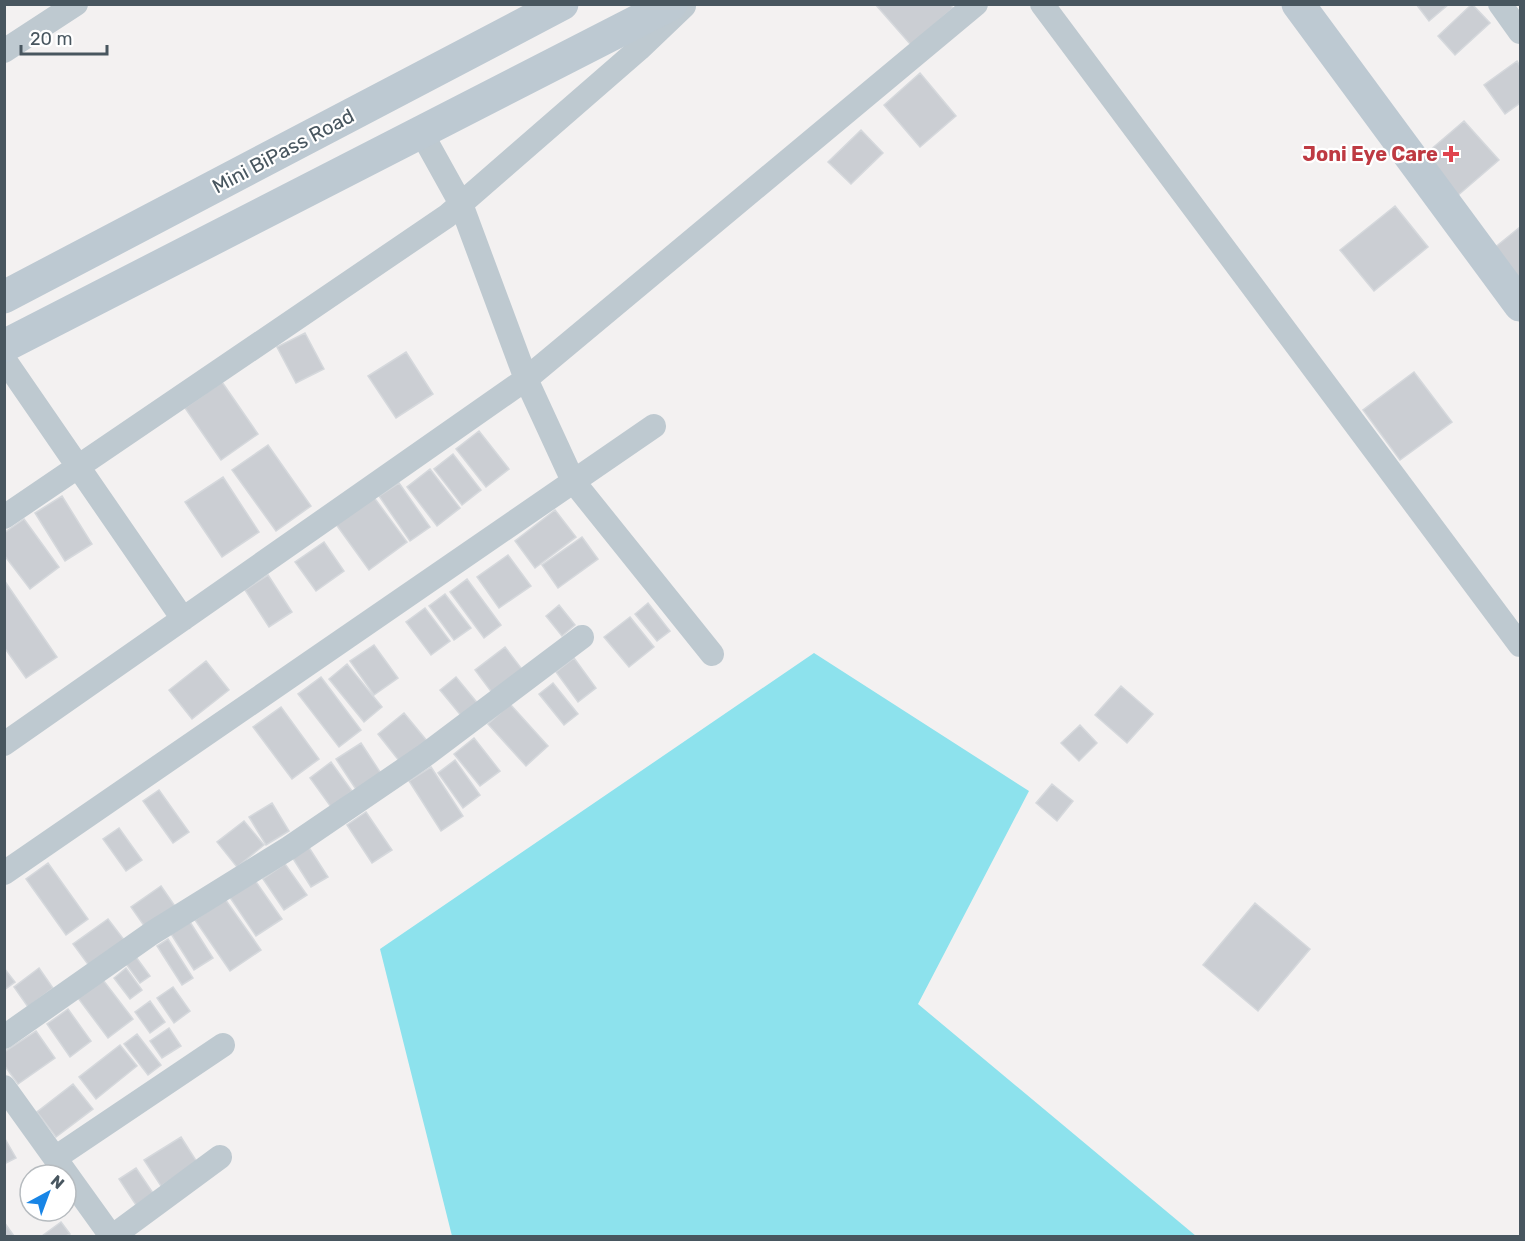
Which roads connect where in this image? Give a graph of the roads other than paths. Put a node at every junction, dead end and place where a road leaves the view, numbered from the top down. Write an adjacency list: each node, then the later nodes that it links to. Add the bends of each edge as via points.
1 (76, 4): 10 (street)
2 (562, 4): 13 (street, Mini BiPass Road)
3 (671, 4): 11 (street)
4 (686, 4): 12 (street)
5 (976, 4): 17 (street)
6 (1042, 4): 24 (street)
7 (1298, 4): 14 (street)
8 (1500, 4): 9 (street)
9 (1521, 32)
10 (4, 51)
11 (421, 132): 12 (street); 15 (street)
12 (461, 204): 17 (street); 19 (street)
13 (4, 297)
14 (1521, 305)
15 (4, 346)
16 (4, 358): 19 (street)
17 (526, 379): 20 (street); 22 (street)
18 (654, 426): 20 (street)
19 (79, 467): 21 (street); 22 (street)
20 (573, 481): 25 (street); 27 (street)
21 (4, 517)
22 (183, 619): 26 (street)
23 (582, 637): 28 (street, via 424,756 289,848 152,933)
24 (1521, 645)
25 (712, 654)
26 (4, 744)
27 (4, 873)
28 (4, 1037)
29 (223, 1046): 33 (street)
30 (4, 1087): 31 (street)
31 (12, 1113): 33 (street)
32 (220, 1157): 34 (street)
33 (55, 1158): 34 (street)
34 (112, 1236)

